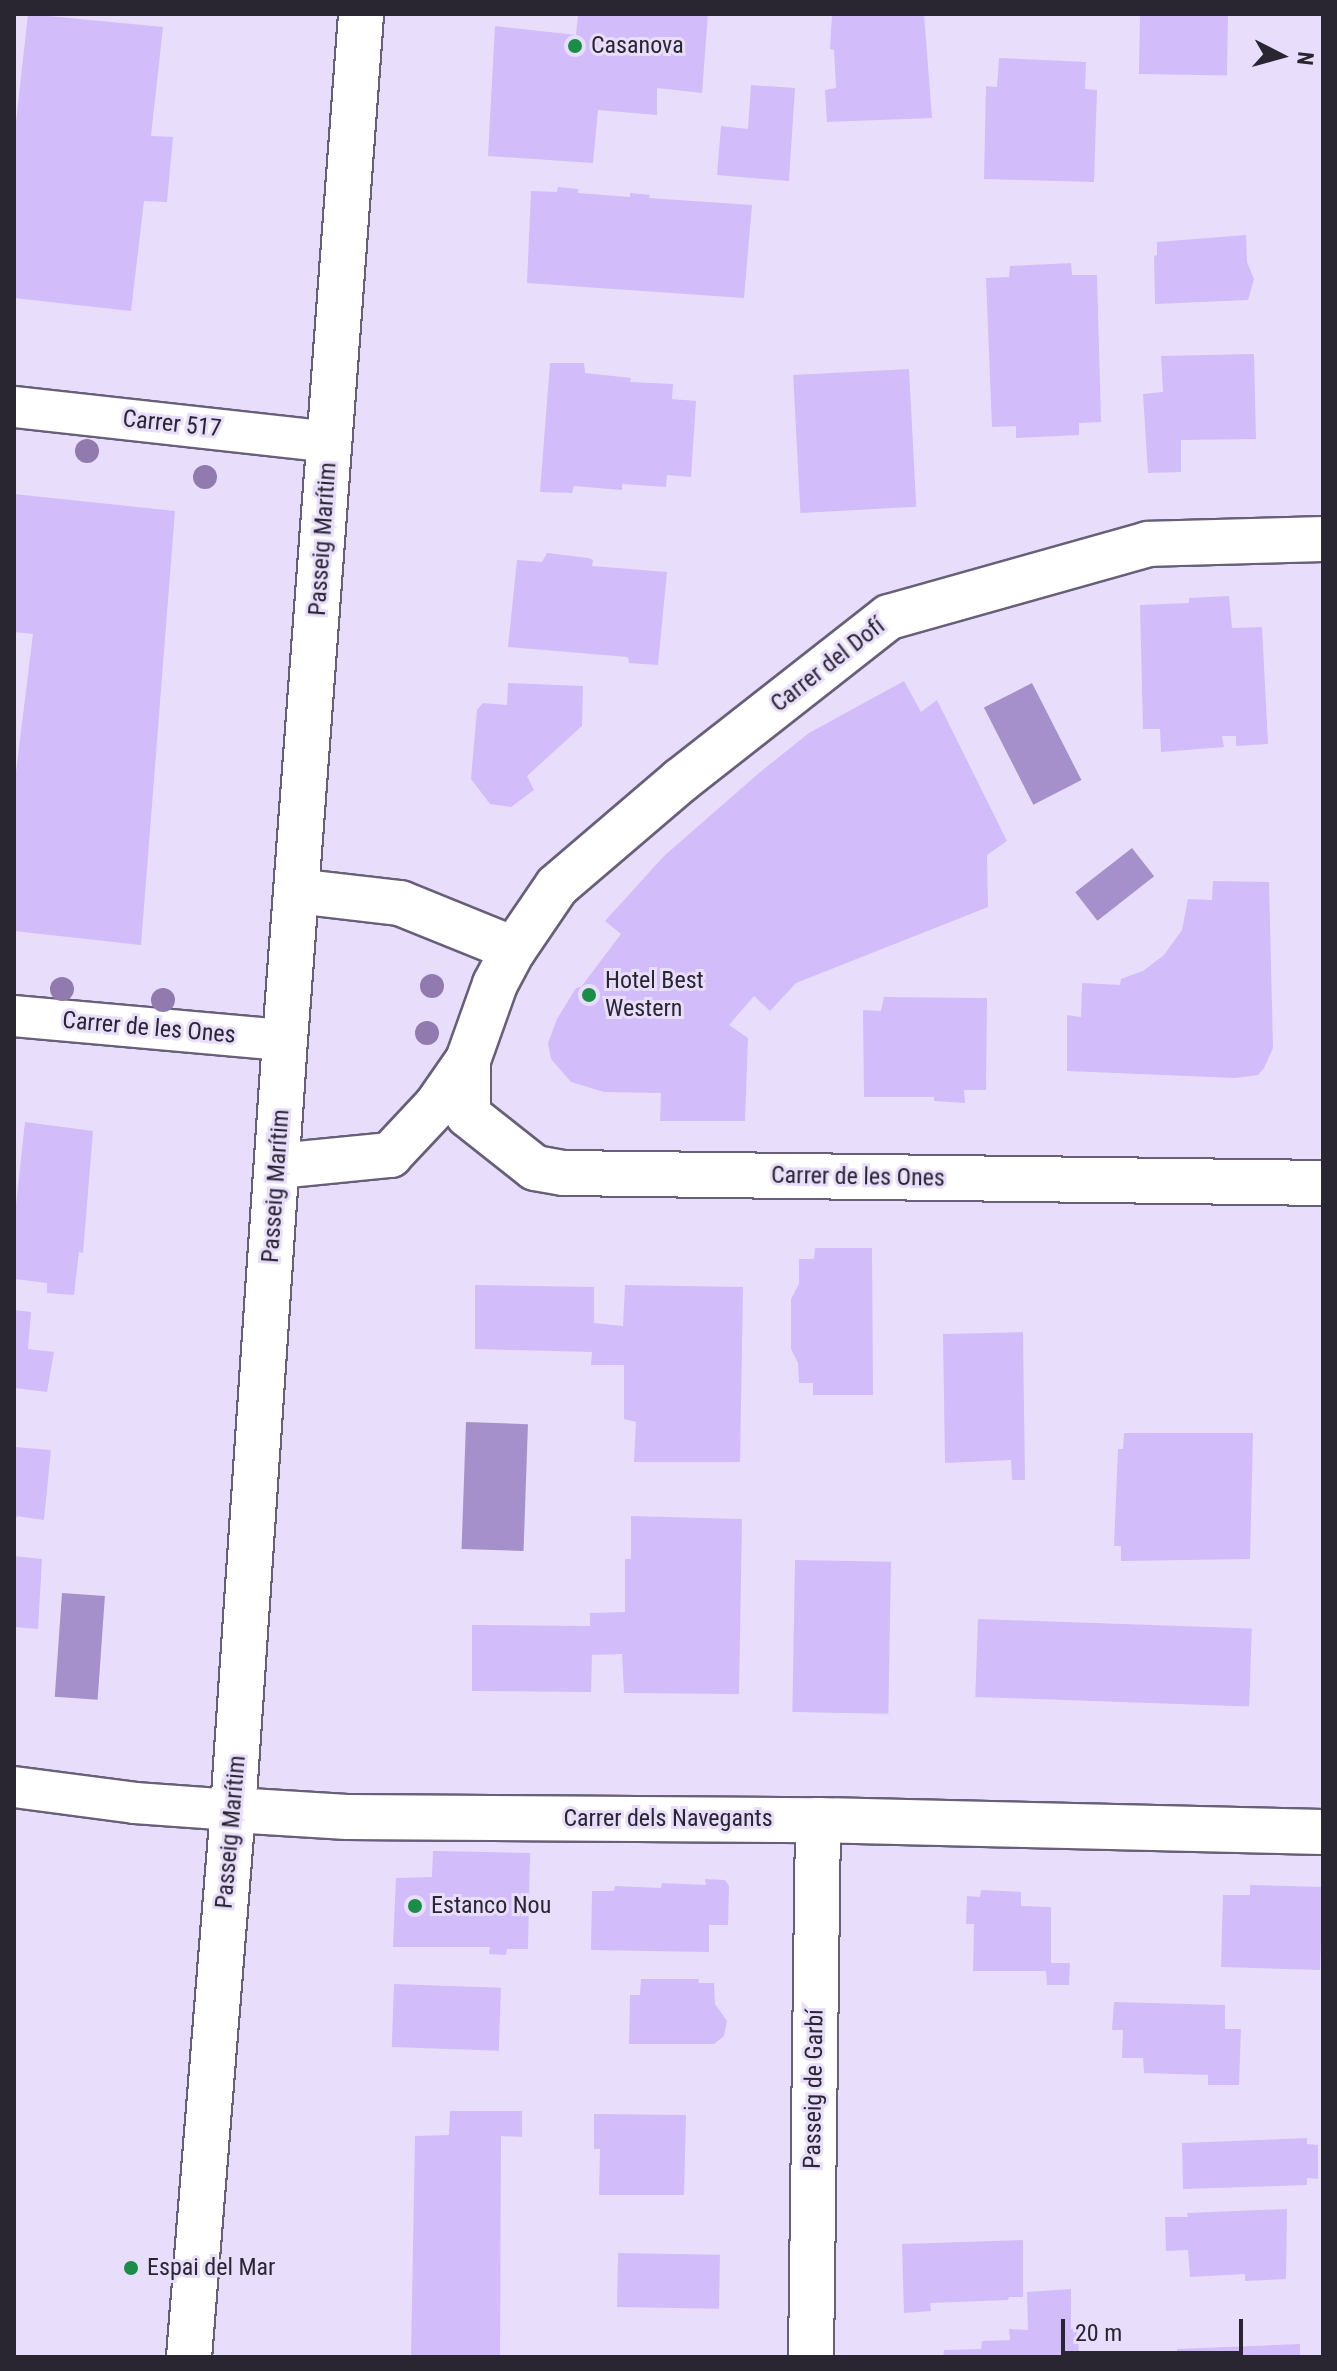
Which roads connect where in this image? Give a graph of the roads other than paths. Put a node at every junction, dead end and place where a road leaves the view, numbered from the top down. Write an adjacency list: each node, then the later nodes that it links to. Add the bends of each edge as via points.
1 (361, 14): 3 (street, Passeig Marítim)
2 (14, 407): 3 (street, Carrer 517)
3 (330, 442): 5 (street, Passeig Marítim)
4 (1323, 539): 6 (street, Carrer del Dofí, via 1148,544 889,617 681,780 557,886)
5 (296, 891): 6 (street, via 400,903); 8 (street, Passeig Marítim)
6 (514, 949): 9 (street, Carrer del Dofí, via 495,984)
7 (14, 1016): 8 (street, Carrer de les Ones)
8 (285, 1040): 10 (street, Passeig Marítim)
9 (468, 1060): 10 (street, Carrer del Dofí, via 436,1106 390,1155); 11 (street, Carrer de les Ones, via 468,1115 535,1168 563,1173)
10 (278, 1166): 13 (street, Passeig Marítim)
11 (1323, 1183)
12 (14, 1787): 13 (street, Carrer dels Navegants)
13 (233, 1810): 14 (street, Carrer dels Navegants, via 347,1817); 16 (street, Passeig Marítim)
14 (818, 1820): 15 (street, Carrer dels Navegants); 17 (street, Passeig de Garbí)
15 (1323, 1832)
16 (189, 2357)
17 (811, 2357)

